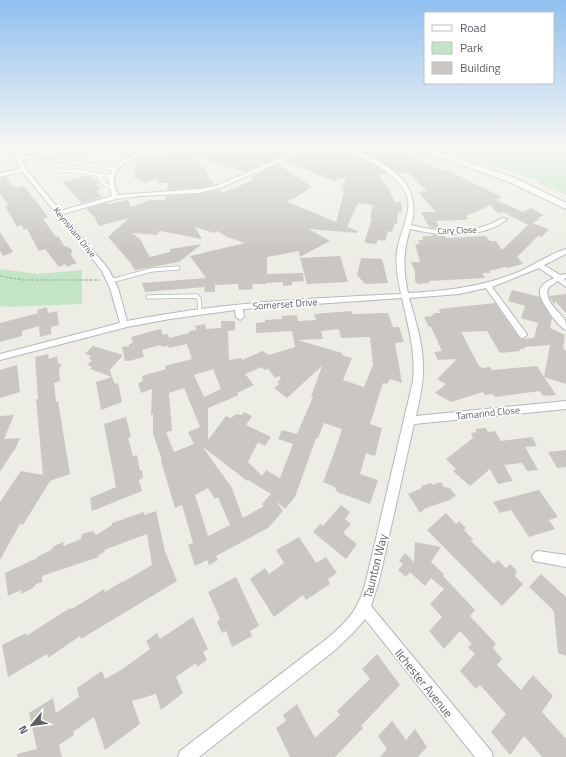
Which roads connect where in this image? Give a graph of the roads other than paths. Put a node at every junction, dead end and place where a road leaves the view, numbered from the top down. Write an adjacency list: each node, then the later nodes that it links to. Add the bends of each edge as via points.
1 (33, 181): 12 (street, Keynsham Drive)
2 (102, 181): 8 (lane)
3 (112, 181): 8 (street)
4 (232, 181): 9 (street, via 213,188)
5 (401, 181): 14 (street, Taunton Way, via 411,199)
6 (515, 181): 11 (main road)
7 (527, 181): 10 (main road)
8 (113, 188): 9 (street)
9 (115, 197): 12 (street)
10 (566, 198)
11 (566, 206)
12 (60, 214): 19 (street, Keynsham Drive, via 98,260)
13 (504, 219): 14 (street, Cary Close, via 489,228 478,230 432,231)
14 (408, 226): 23 (street, Taunton Way, via 400,252)
15 (566, 251): 16 (street, Somerset Drive)
16 (540, 265): 18 (street); 21 (street, Somerset Drive)
17 (178, 268): 19 (lane, via 151,270)
18 (559, 276): 20 (street); 28 (street, via 548,284 544,293 547,303)
19 (111, 281): 27 (street, Keynsham Drive)
20 (566, 285)
21 (488, 286): 23 (street, Somerset Drive, via 454,293); 29 (street)
22 (148, 296): 25 (lane, via 195,295 199,298)
23 (404, 296): 24 (street, Somerset Drive); 32 (street, Taunton Way, via 418,343 419,364)
24 (239, 307): 25 (street, Somerset Drive); 26 (street)
25 (200, 311): 27 (street, Somerset Drive)
26 (240, 317)
27 (124, 324): 30 (street, Somerset Drive)
28 (566, 327)
29 (523, 335)
30 (0, 358)
31 (566, 405): 32 (street, Tamarind Close)
32 (410, 420): 35 (street, Taunton Way)
33 (538, 557): 34 (street)
34 (566, 562)
35 (364, 608): 36 (street, Taunton Way, via 346,632); 37 (street, Ilchester Avenue)
36 (186, 757)
37 (485, 757)

